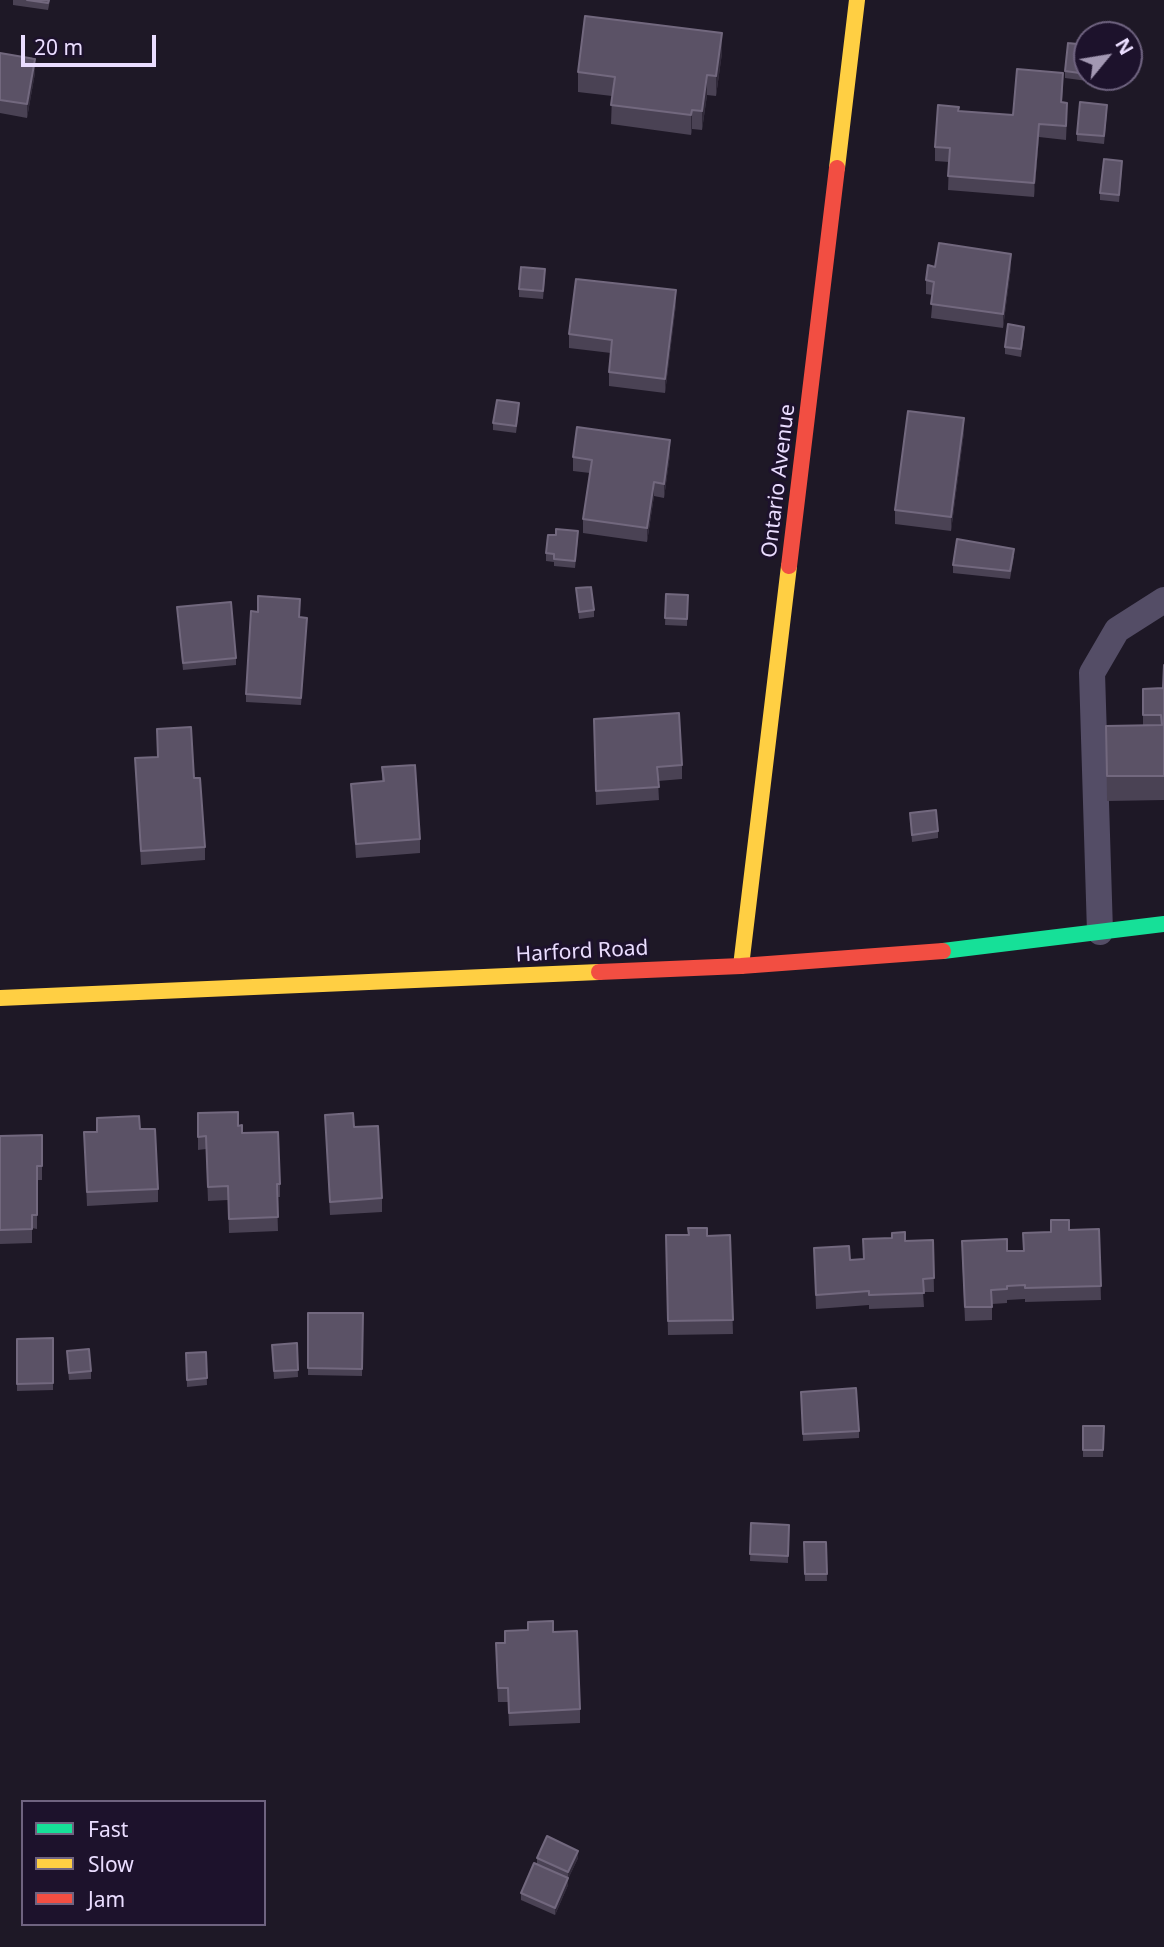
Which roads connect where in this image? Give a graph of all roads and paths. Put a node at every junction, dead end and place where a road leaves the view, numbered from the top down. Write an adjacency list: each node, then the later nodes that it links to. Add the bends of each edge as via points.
1 (857, 0): 5 (main road, Ontario Avenue)
2 (1164, 600): 4 (lane, via 1118,631 1092,673)
3 (1164, 923): 4 (main road, Harford Road)
4 (1100, 932): 5 (main road, Harford Road, via 964,949)
5 (741, 966): 6 (main road, Harford Road)
6 (0, 998)

